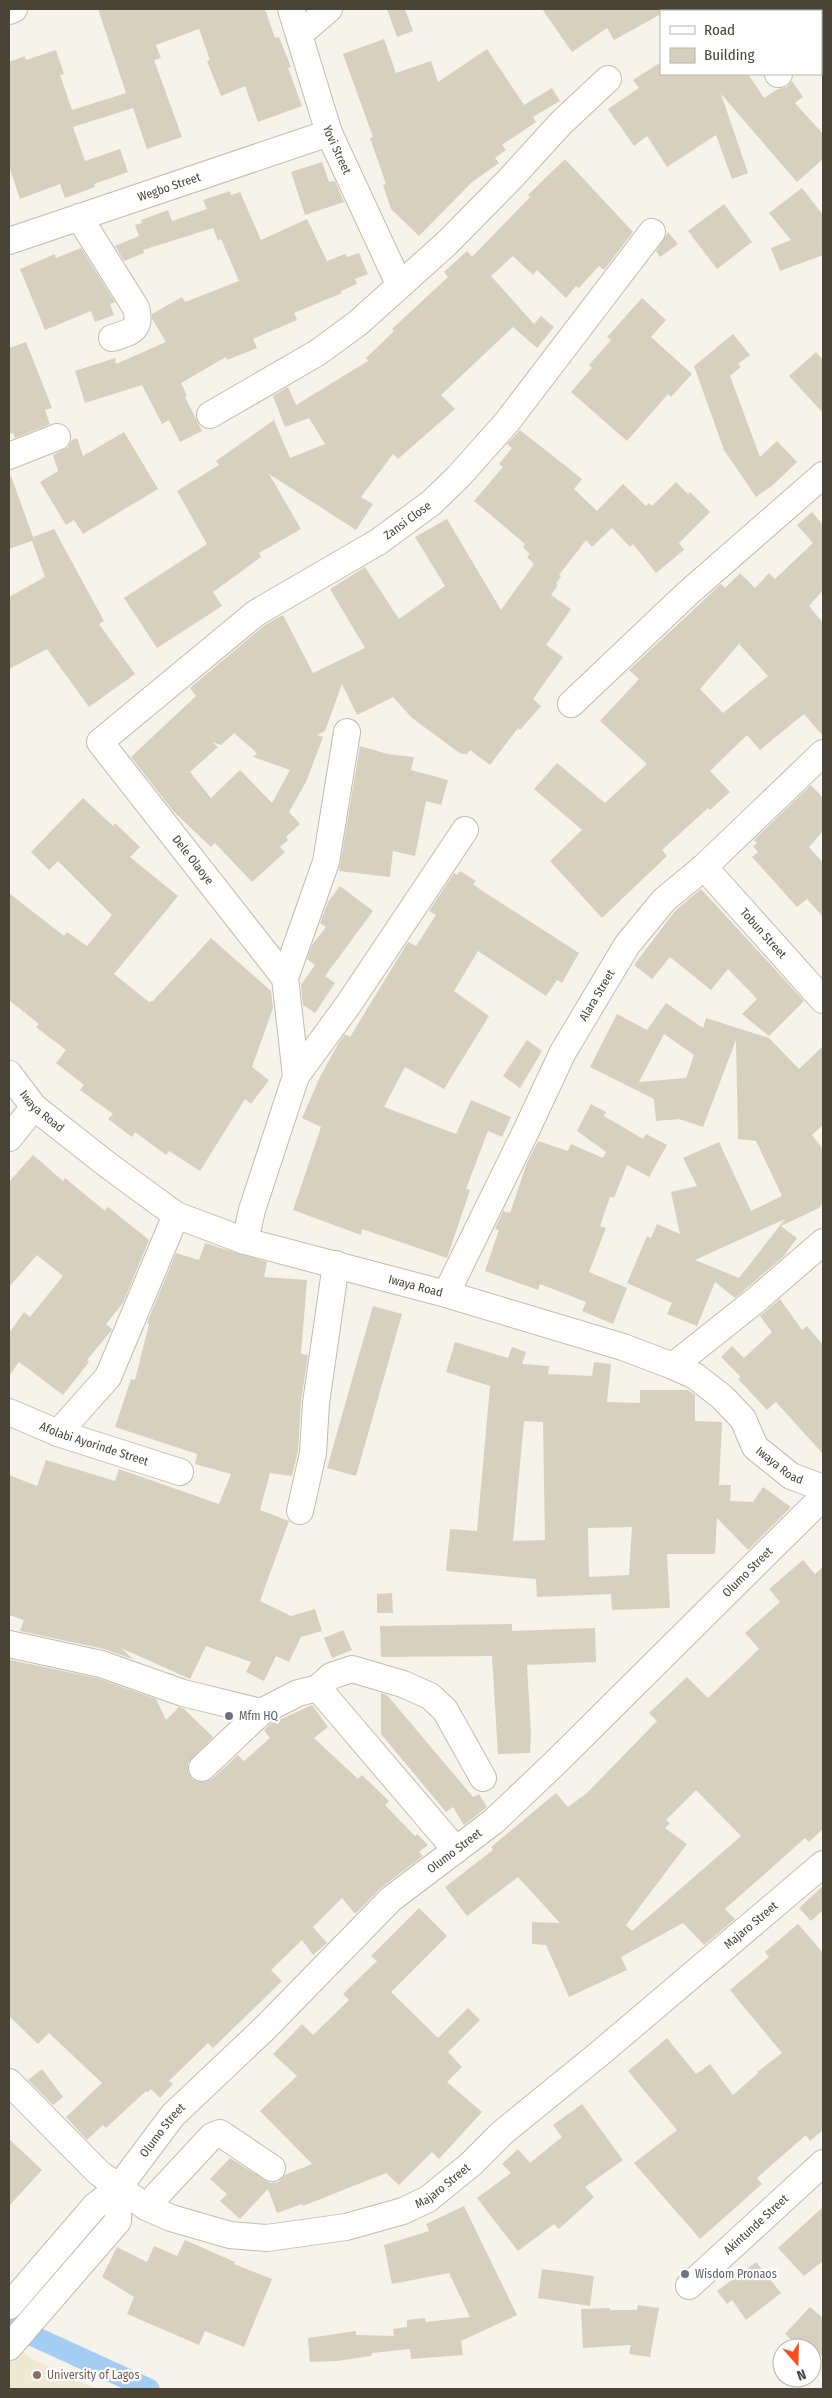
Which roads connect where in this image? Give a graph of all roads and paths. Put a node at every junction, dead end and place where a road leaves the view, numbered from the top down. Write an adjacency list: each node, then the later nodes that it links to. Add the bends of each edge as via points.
1 (14, 9): 4 (street)
2 (291, 9): 5 (street, Yovi Street)
3 (329, 9): 5 (street)
4 (9, 10)
5 (300, 34): 7 (street, Yovi Street)
6 (608, 79): 11 (street, via 560,122 447,243)
7 (329, 133): 8 (street, Wegbo Street); 11 (street, Yovi Street)
8 (79, 217): 10 (street, Wegbo Street); 12 (street, via 136,308 137,326)
9 (652, 232): 19 (street, Zansi Close, via 507,422 431,502 378,542 256,612)
10 (9, 241)
11 (399, 284): 13 (street, via 358,323 317,353)
12 (112, 338)
13 (210, 415)
14 (57, 437): 15 (street)
15 (9, 456)
16 (823, 475): 17 (street, via 688,593)
17 (571, 704)
18 (347, 732): 23 (street, via 326,862)
19 (100, 742): 23 (street, Dele Olaoye)
20 (823, 753): 22 (street, Alara Street)
21 (465, 830): 26 (street, via 348,1005)
22 (704, 867): 24 (street, Tobun Street); 33 (street, Alara Street, via 658,908 627,945 562,1052)
23 (285, 978): 26 (street)
24 (823, 1000)
25 (9, 1074): 27 (street, Iwaya Road)
26 (296, 1076): 30 (street)
27 (34, 1107): 28 (street); 29 (street, Iwaya Road)
28 (9, 1138)
29 (176, 1215): 30 (street, Iwaya Road); 36 (street, via 108,1377)
30 (244, 1241): 32 (street, Iwaya Road)
31 (823, 1242): 34 (street)
32 (336, 1264): 33 (street, Iwaya Road); 40 (street, via 312,1453)
33 (446, 1294): 34 (street, Iwaya Road, via 623,1346)
34 (673, 1366): 38 (street, Iwaya Road, via 695,1376 722,1397 743,1419 755,1447 791,1476)
35 (9, 1412): 36 (street, Afolabi Ayorinde Street)
36 (58, 1433): 37 (street, Afolabi Ayorinde Street)
37 (180, 1472)
38 (823, 1488)
39 (823, 1497): 46 (street, Olumo Street, via 555,1763 494,1821)
40 (300, 1510)
41 (9, 1644): 43 (street, via 101,1664 183,1693)
42 (318, 1688): 43 (street); 45 (street, via 332,1676 352,1669 403,1684 430,1696 445,1710); 46 (street)
43 (261, 1712): 44 (street)
44 (202, 1768)
45 (484, 1778)
46 (456, 1850): 51 (street, Olumo Street, via 392,1899 265,2028 173,2115)
47 (823, 1864): 52 (street, Majaro Street, via 428,2199 403,2211 346,2228 267,2238 230,2235 171,2218)
48 (9, 2082): 51 (street, Majaro Street, via 98,2174)
49 (823, 2163): 53 (street, Akintunde Street)
50 (272, 2168): 52 (street, via 220,2133 212,2136)
51 (119, 2187): 52 (street, Majaro Street); 54 (street, Olumo Street, via 95,2206); 55 (street, via 118,2221)
52 (146, 2207)
53 (689, 2286)
54 (9, 2306)
55 (9, 2347)

